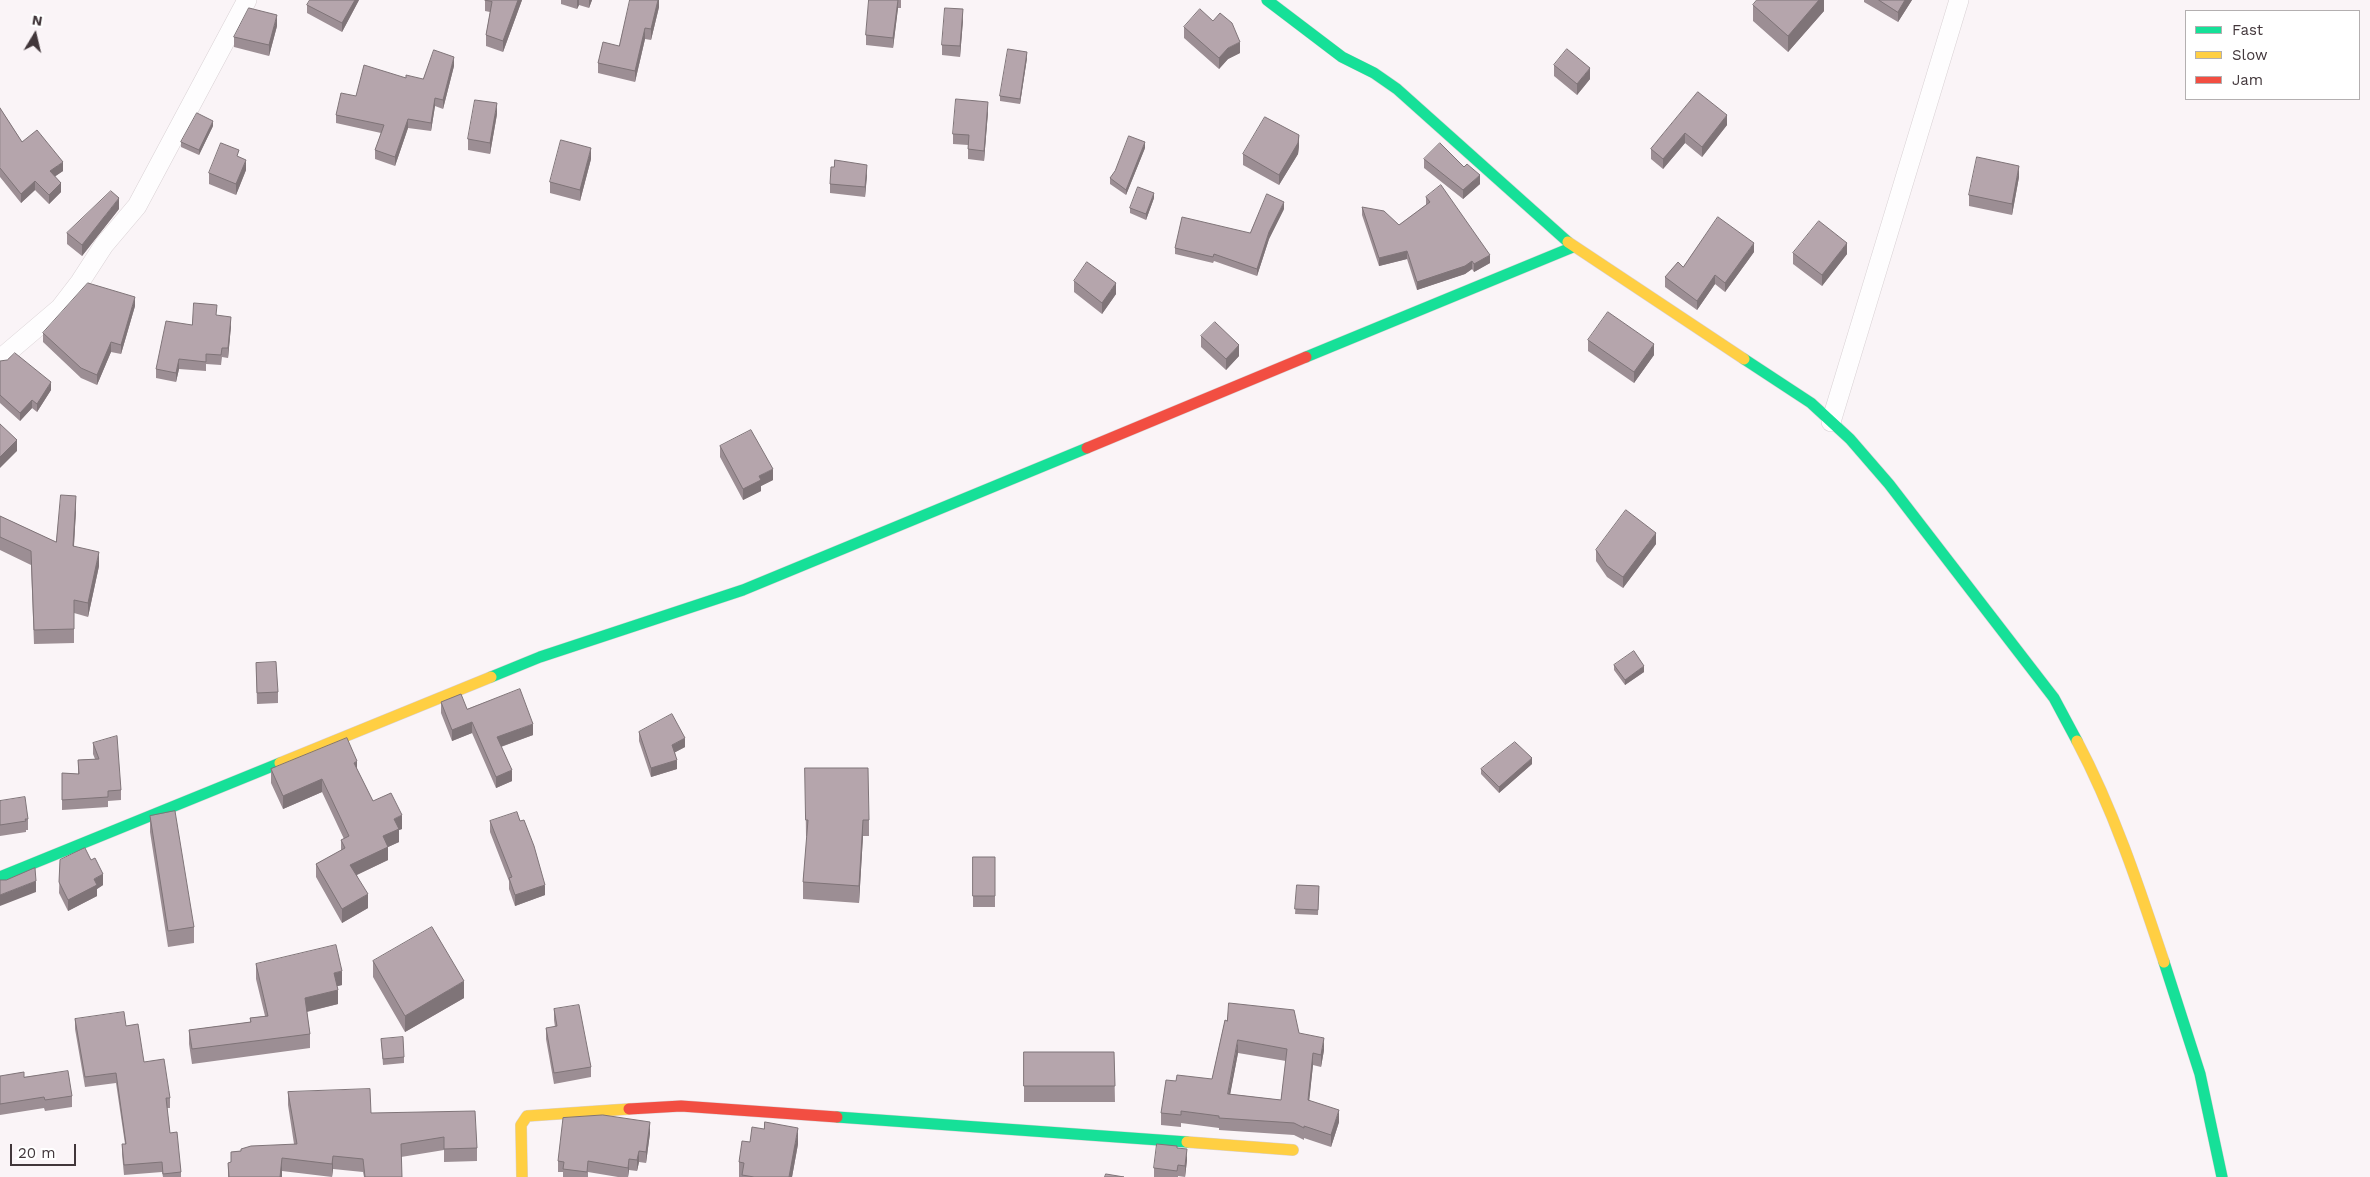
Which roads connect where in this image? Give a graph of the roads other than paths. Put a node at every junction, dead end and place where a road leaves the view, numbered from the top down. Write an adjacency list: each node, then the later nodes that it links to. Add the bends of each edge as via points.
1 (247, 0): 5 (street, via 137,206 104,245 60,308)
2 (1267, 0): 4 (street, via 1342,57 1397,89)
3 (1959, 0): 6 (street)
4 (1573, 247): 6 (street, via 1811,403); 7 (street, via 743,590 540,658)
5 (0, 359)
6 (1831, 422): 10 (street, via 1889,484 2054,698 2095,775 2135,874 2200,1074)
7 (0, 877)
8 (1293, 1150): 9 (street, via 681,1106 527,1116 521,1125)
9 (522, 1177)
10 (2222, 1177)

